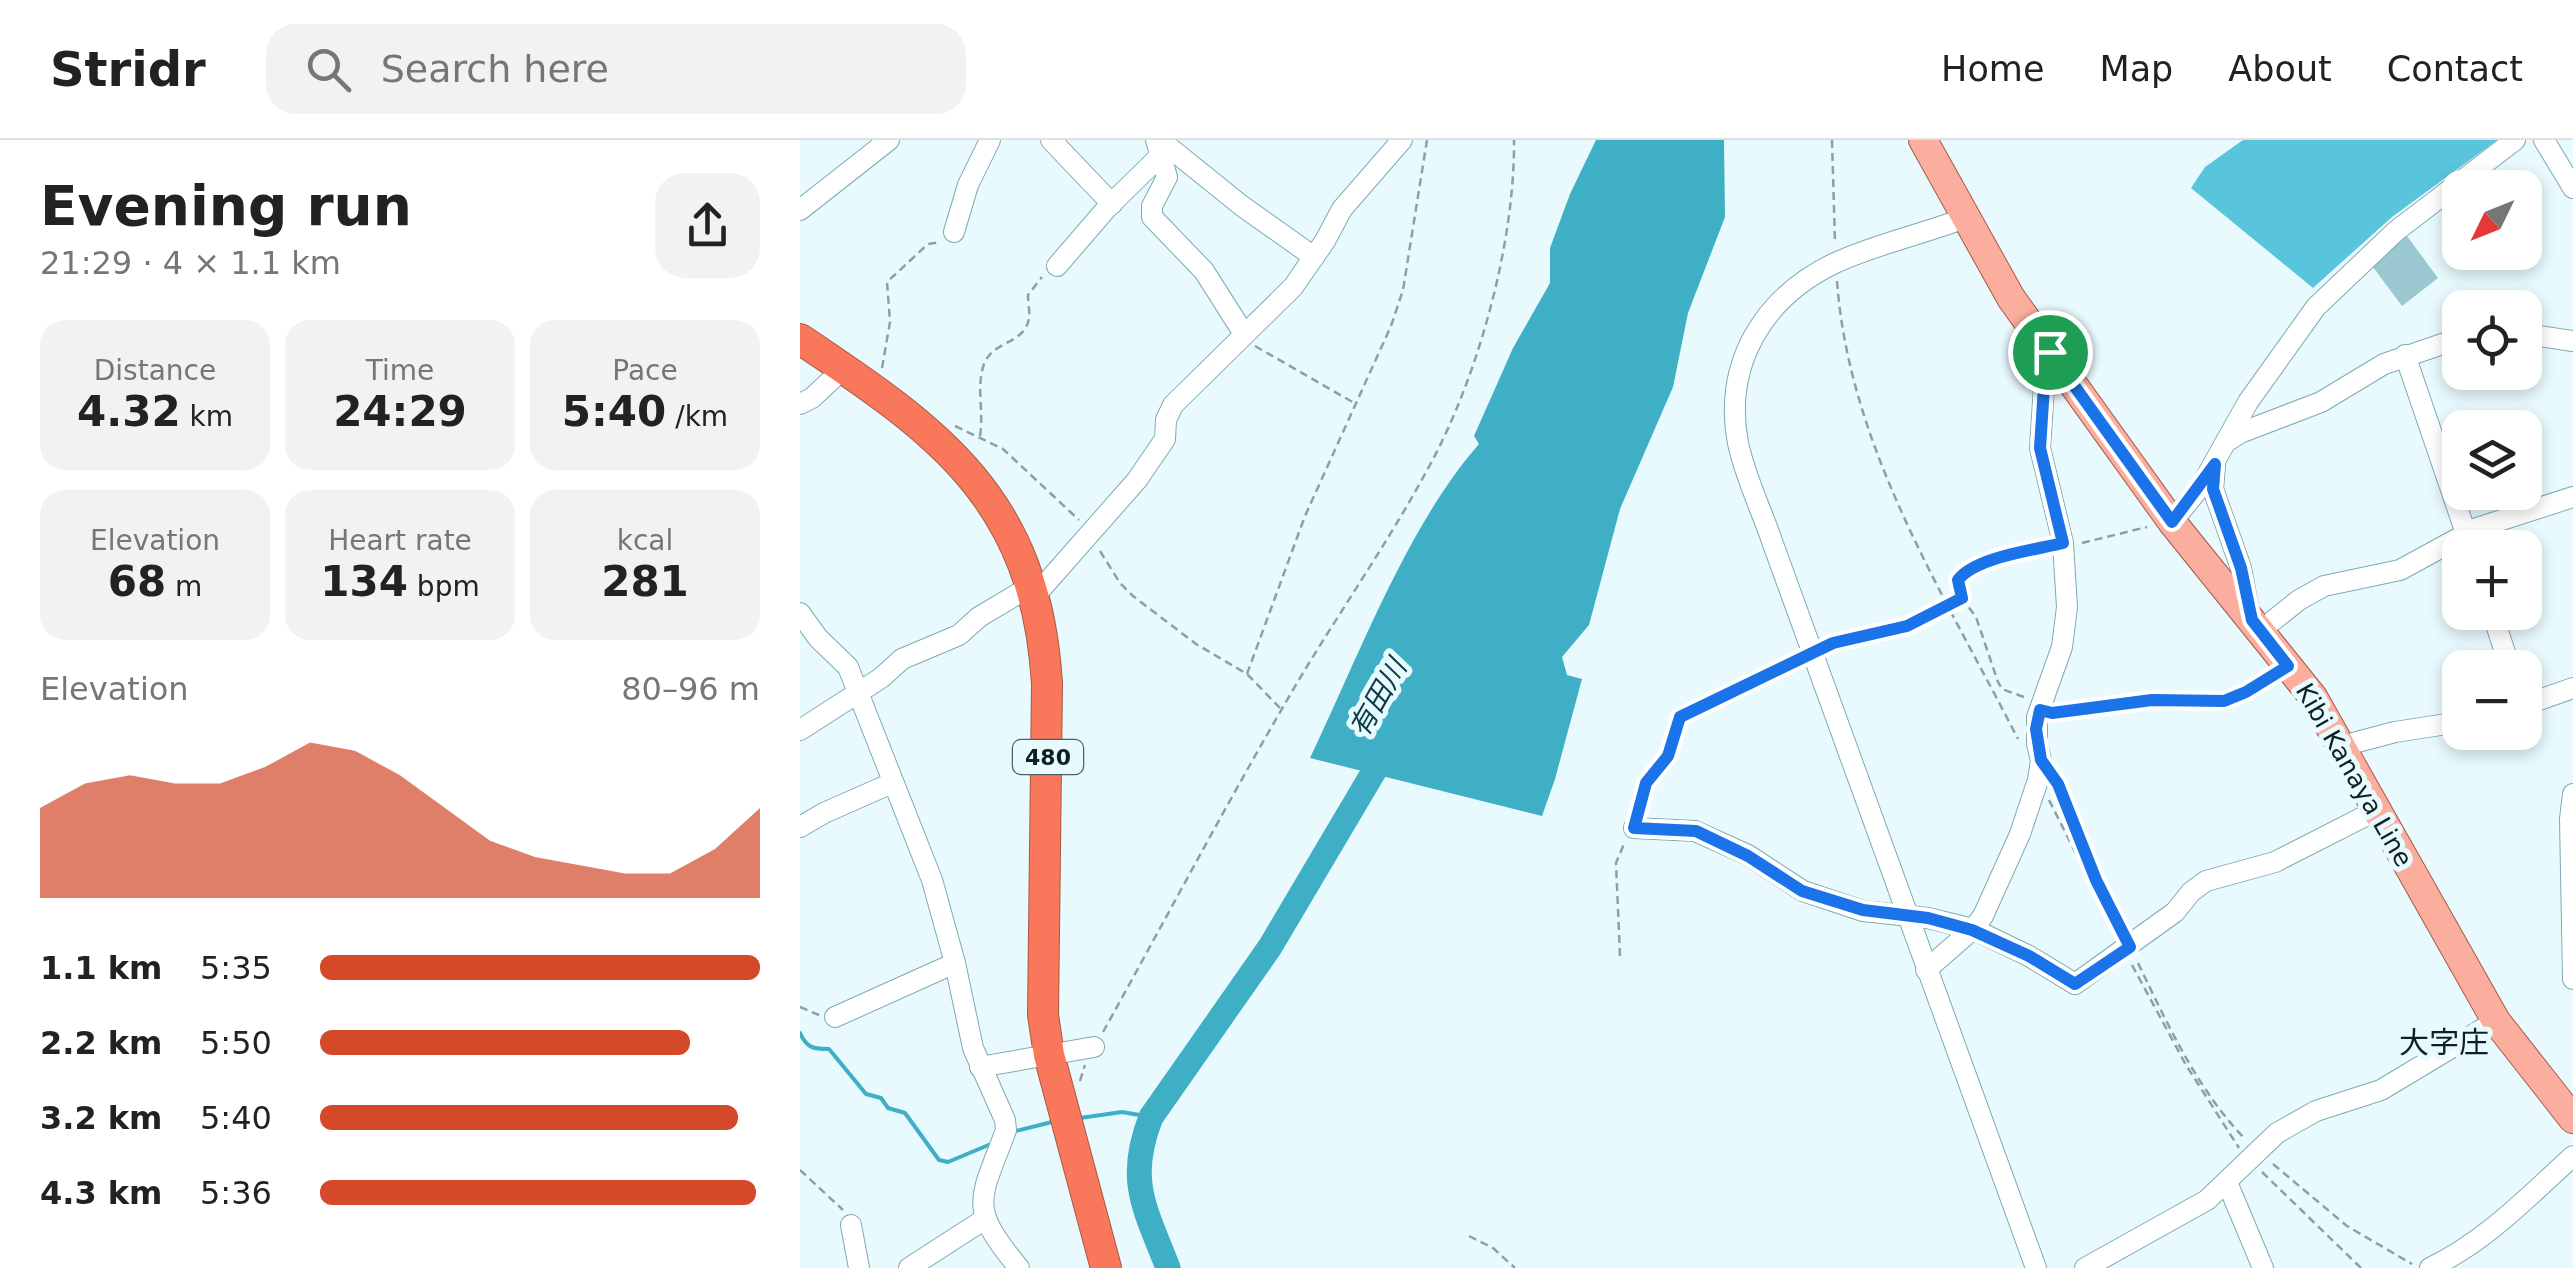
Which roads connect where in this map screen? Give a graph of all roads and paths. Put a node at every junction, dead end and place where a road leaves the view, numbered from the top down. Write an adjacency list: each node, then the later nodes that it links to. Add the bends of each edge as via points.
1 (889, 140): 13 (street)
2 (990, 140): 15 (street)
3 (1052, 140): 12 (street)
4 (1426, 140): 28 (path, via 1402,290)
5 (1514, 140): 67 (path, via 1503,260 1468,376 1426,472 1281,709)
6 (1923, 140): 14 (main road, Kibi Kanaya Line)
7 (2515, 140): 30 (street, via 2406,222 2316,307)
8 (2544, 140): 11 (street)
9 (1397, 142): 16 (street, via 1342,208)
10 (1160, 145): 12 (street); 16 (street); 18 (street, via 1167,177 1152,217 1204,271)
11 (2573, 188)
12 (1112, 204): 17 (street)
13 (800, 210)
14 (1965, 218): 23 (main road, Kibi Kanaya Line); 42 (street, via 1811,277 1779,300 1742,358 1735,386 1738,445)
15 (954, 232): 26 (path, via 928,244 887,282 890,322)
16 (1314, 257): 18 (street, via 1293,288)
17 (1058, 265): 29 (path, via 1030,291 1025,328 985,361)
18 (1244, 334): 28 (path, via 1264,353); 38 (street, via 1173,405 1165,438 1137,480)
19 (2542, 336): 21 (street)
20 (800, 339): 25 (highway, 480)
21 (2573, 341)
22 (2442, 344): 24 (street)
23 (2050, 352): 33 (main road, Kibi Kanaya Line); 36 (street, via 2040,448)
24 (2405, 355): 30 (street, via 2302,411); 34 (street)
25 (844, 368): 26 (highway, 480); 27 (street)
26 (878, 392): 38 (highway, 480, via 918,420 970,473 1013,541)
27 (800, 404)
28 (1356, 404): 44 (path, via 1305,516)
29 (980, 436)
30 (2225, 442): 31 (street)
31 (2215, 464): 33 (street); 41 (street, via 2213,489)
32 (2573, 497): 35 (street)
33 (2170, 520): 36 (path); 41 (main road, Kibi Kanaya Line)
34 (2465, 530)
35 (2492, 530)
36 (2063, 543): 39 (path, via 1966,572 1958,580); 48 (street, via 2062,647)
37 (2442, 551): 41 (street, via 2400,570 2324,586)
38 (1033, 592): 46 (street, via 979,617 959,635 902,658); 68 (highway, 480, via 1047,684 1042,945)
39 (1962, 598): 42 (path, via 1907,626); 48 (path, via 1976,617 2002,689)
40 (800, 613): 46 (street, via 848,666)
41 (2256, 626): 43 (main road, Kibi Kanaya Line)
42 (1812, 652): 57 (path, via 1680,717 1668,756 1646,783); 58 (street)
43 (2288, 666): 48 (path, via 2224,701); 51 (main road, Kibi Kanaya Line)
44 (1247, 674)
45 (2573, 688): 47 (street)
46 (858, 693): 50 (street); 53 (street)
47 (2542, 700)
48 (2040, 710): 52 (street)
49 (2442, 725): 51 (street)
50 (800, 730)
51 (2342, 746): 55 (main road, Kibi Kanaya Line)
52 (2041, 760): 59 (street, via 2020,834); 60 (path, via 2058,784)
53 (892, 783): 56 (street); 62 (street, via 932,880)
54 (2573, 794): 64 (street)
55 (2377, 810): 60 (street, via 2275,862 2206,881); 66 (main road, Kibi Kanaya Line)
56 (800, 827)
57 (1634, 828): 58 (street, via 1696,831 1802,891); 61 (path, via 1616,862)
58 (1907, 917): 59 (street); 63 (street)
59 (1972, 930): 60 (street, via 2075,984); 63 (street)
60 (2130, 947): 72 (path, via 2200,1082)
61 (1620, 956)
62 (955, 963): 65 (street); 69 (street)
63 (1926, 970): 85 (street)
64 (2573, 979)
65 (835, 1017)
66 (2496, 1021): 71 (main road, Kibi Kanaya Line); 72 (street, via 2381,1090 2303,1118)
67 (1094, 1048): 68 (street); 70 (path)
68 (1049, 1055): 69 (street); 83 (highway, 480)
69 (980, 1067): 76 (street, via 1006,1130 983,1193)
70 (1077, 1092)
71 (2573, 1118)
72 (2259, 1152): 75 (street); 79 (path, via 2360,1235 2408,1263)
73 (2573, 1156): 79 (street, via 2498,1225)
74 (800, 1170): 77 (path)
75 (2227, 1182): 86 (street, via 2207,1200); 87 (street)
76 (985, 1219): 81 (street); 82 (street)
77 (851, 1224): 80 (street)
78 (1469, 1236): 84 (path)
79 (2432, 1267)
80 (860, 1268)
81 (909, 1268)
82 (1018, 1268)
83 (1106, 1268)
84 (1515, 1268)
85 (2036, 1268)
86 (2085, 1268)
87 (2264, 1268)

